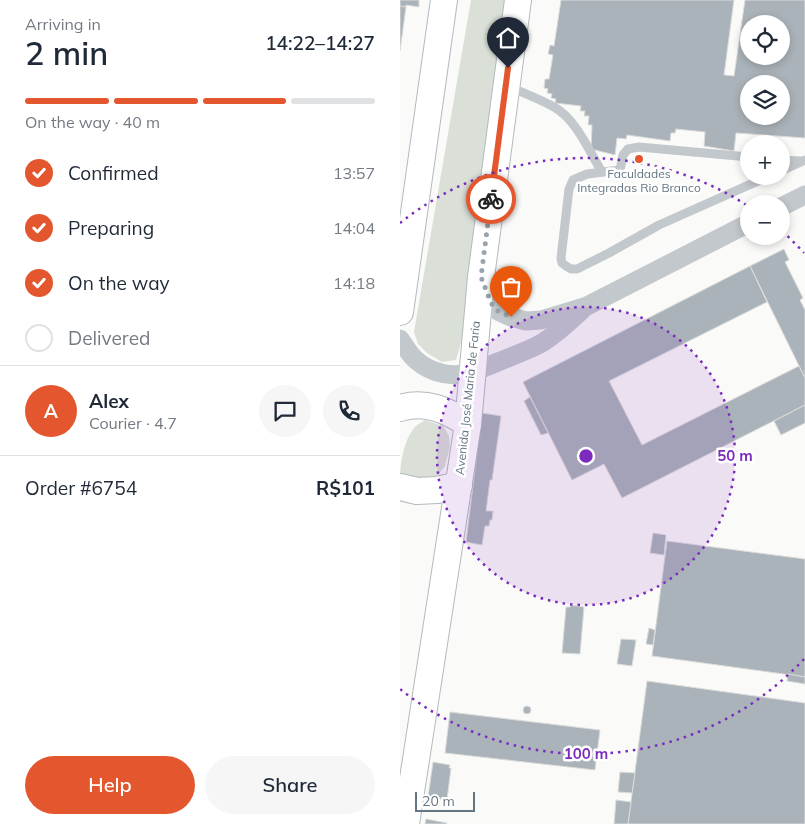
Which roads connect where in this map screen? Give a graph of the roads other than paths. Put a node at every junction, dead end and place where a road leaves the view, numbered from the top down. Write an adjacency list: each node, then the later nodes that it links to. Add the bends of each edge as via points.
1 (444, 0): 15 (street)
2 (518, 0): 3 (street, Avenida José Maria de Faria)
3 (506, 85): 8 (lane, via 556,107 578,131); 13 (street, Avenida José Maria de Faria)
4 (740, 156): 8 (lane, via 628,148 620,170)
5 (790, 160): 6 (lane)
6 (804, 161): 7 (lane)
7 (790, 167)
8 (602, 172): 9 (lane, via 572,180 561,258 571,269 577,269 659,225)
9 (749, 185)
10 (805, 195): 11 (street)
11 (790, 202)
12 (740, 228): 14 (street)
13 (481, 277): 14 (street, via 491,303 498,311 511,317 541,320); 17 (street, Avenida José Maria de Faria)
14 (587, 306): 17 (street, via 541,343)
15 (400, 312)
16 (400, 338): 17 (street, via 415,360 429,369 452,375)
17 (472, 372): 19 (street, Avenida José Maria de Faria)
18 (400, 408): 19 (street, via 436,407)
19 (468, 424): 20 (street, Avenida José Maria de Faria)
20 (459, 485): 21 (street, via 427,491); 22 (street, Avenida José Maria de Faria)
21 (400, 487)
22 (406, 824)

